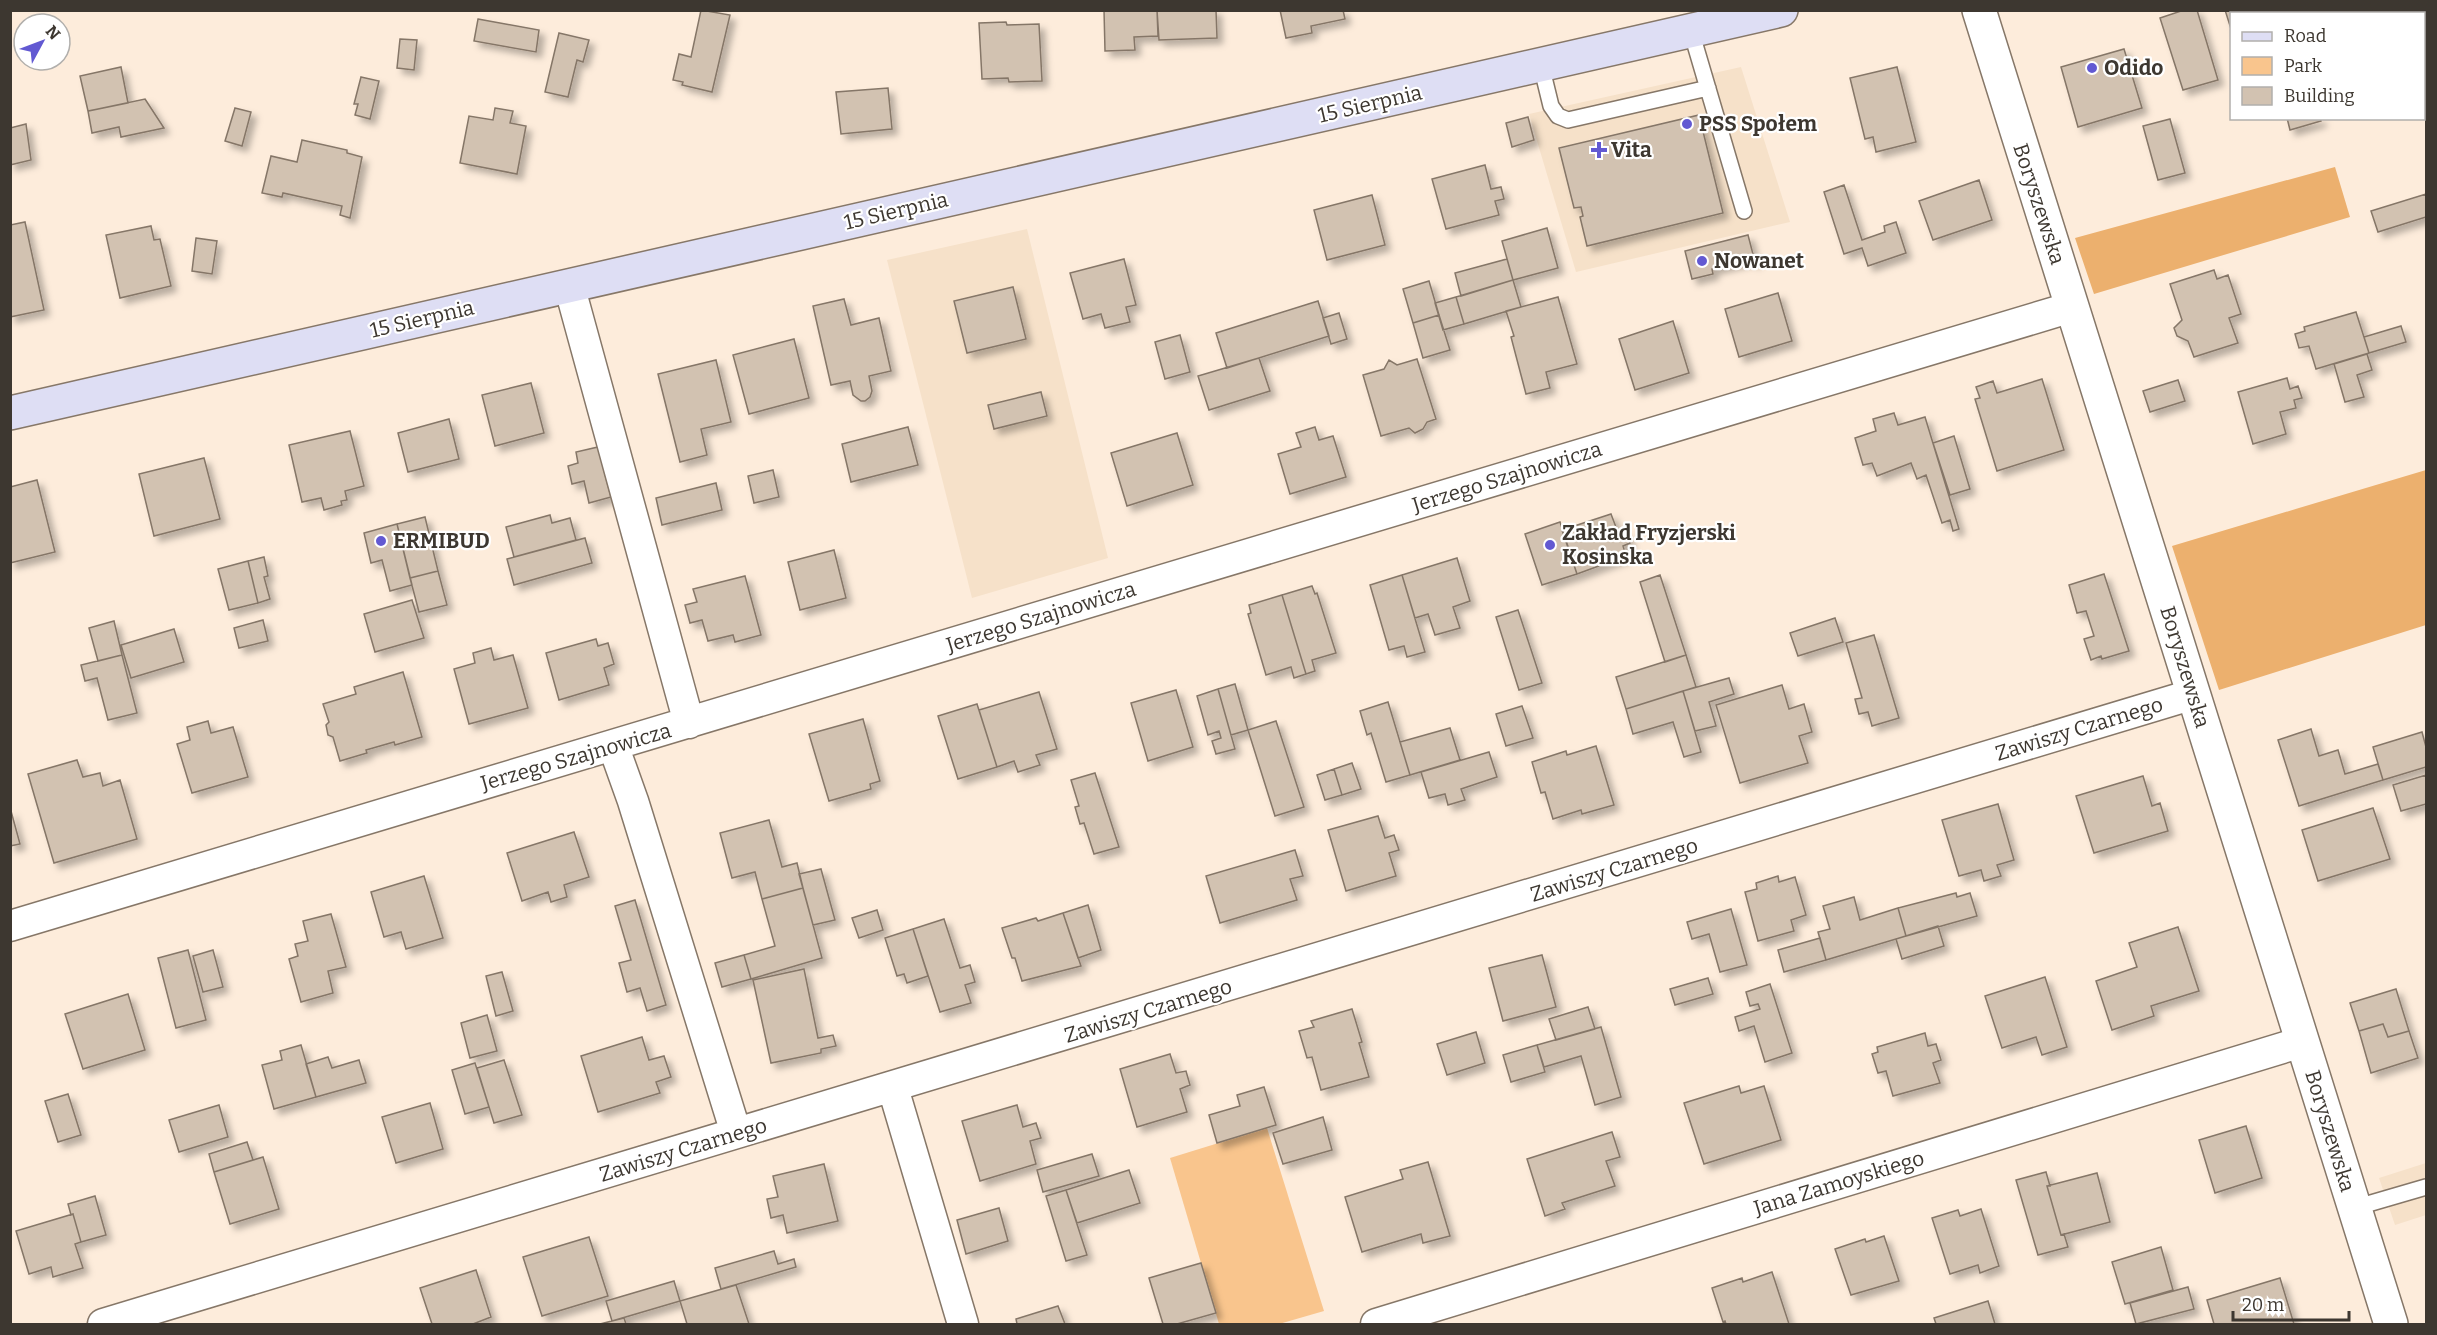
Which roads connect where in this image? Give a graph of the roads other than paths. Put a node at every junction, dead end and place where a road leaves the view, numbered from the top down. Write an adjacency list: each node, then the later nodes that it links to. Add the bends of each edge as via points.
1 (1781, 10): 3 (main road, 15 Sierpnia)
2 (1979, 10): 8 (street, Boryszewska)
3 (1691, 31): 4 (main road, 15 Sierpnia); 5 (lane)
4 (1541, 65): 5 (lane, via 1551,106 1558,116 1568,120); 7 (main road, 15 Sierpnia)
5 (1708, 88): 6 (lane)
6 (1744, 211)
7 (569, 285): 9 (main road, 15 Sierpnia); 11 (street)
8 (2072, 307): 10 (street, Boryszewska); 11 (street, Jerzego Szajnowicza)
9 (10, 413)
10 (2193, 694): 14 (street, Boryszewska); 15 (street, Zawiszy Czarnego)
11 (689, 723): 12 (street, Jerzego Szajnowicza)
12 (613, 745): 13 (street, Jerzego Szajnowicza); 16 (street)
13 (10, 926)
14 (2302, 1042): 18 (street, Boryszewska); 21 (street, Jana Zamoyskiego)
15 (893, 1088): 16 (street, Zawiszy Czarnego); 20 (street)
16 (736, 1133): 19 (street, Zawiszy Czarnego)
17 (2427, 1187): 18 (lane)
18 (2354, 1208): 22 (street, Boryszewska)
19 (103, 1324)
20 (963, 1324)
21 (1376, 1324)
22 (2391, 1324)

